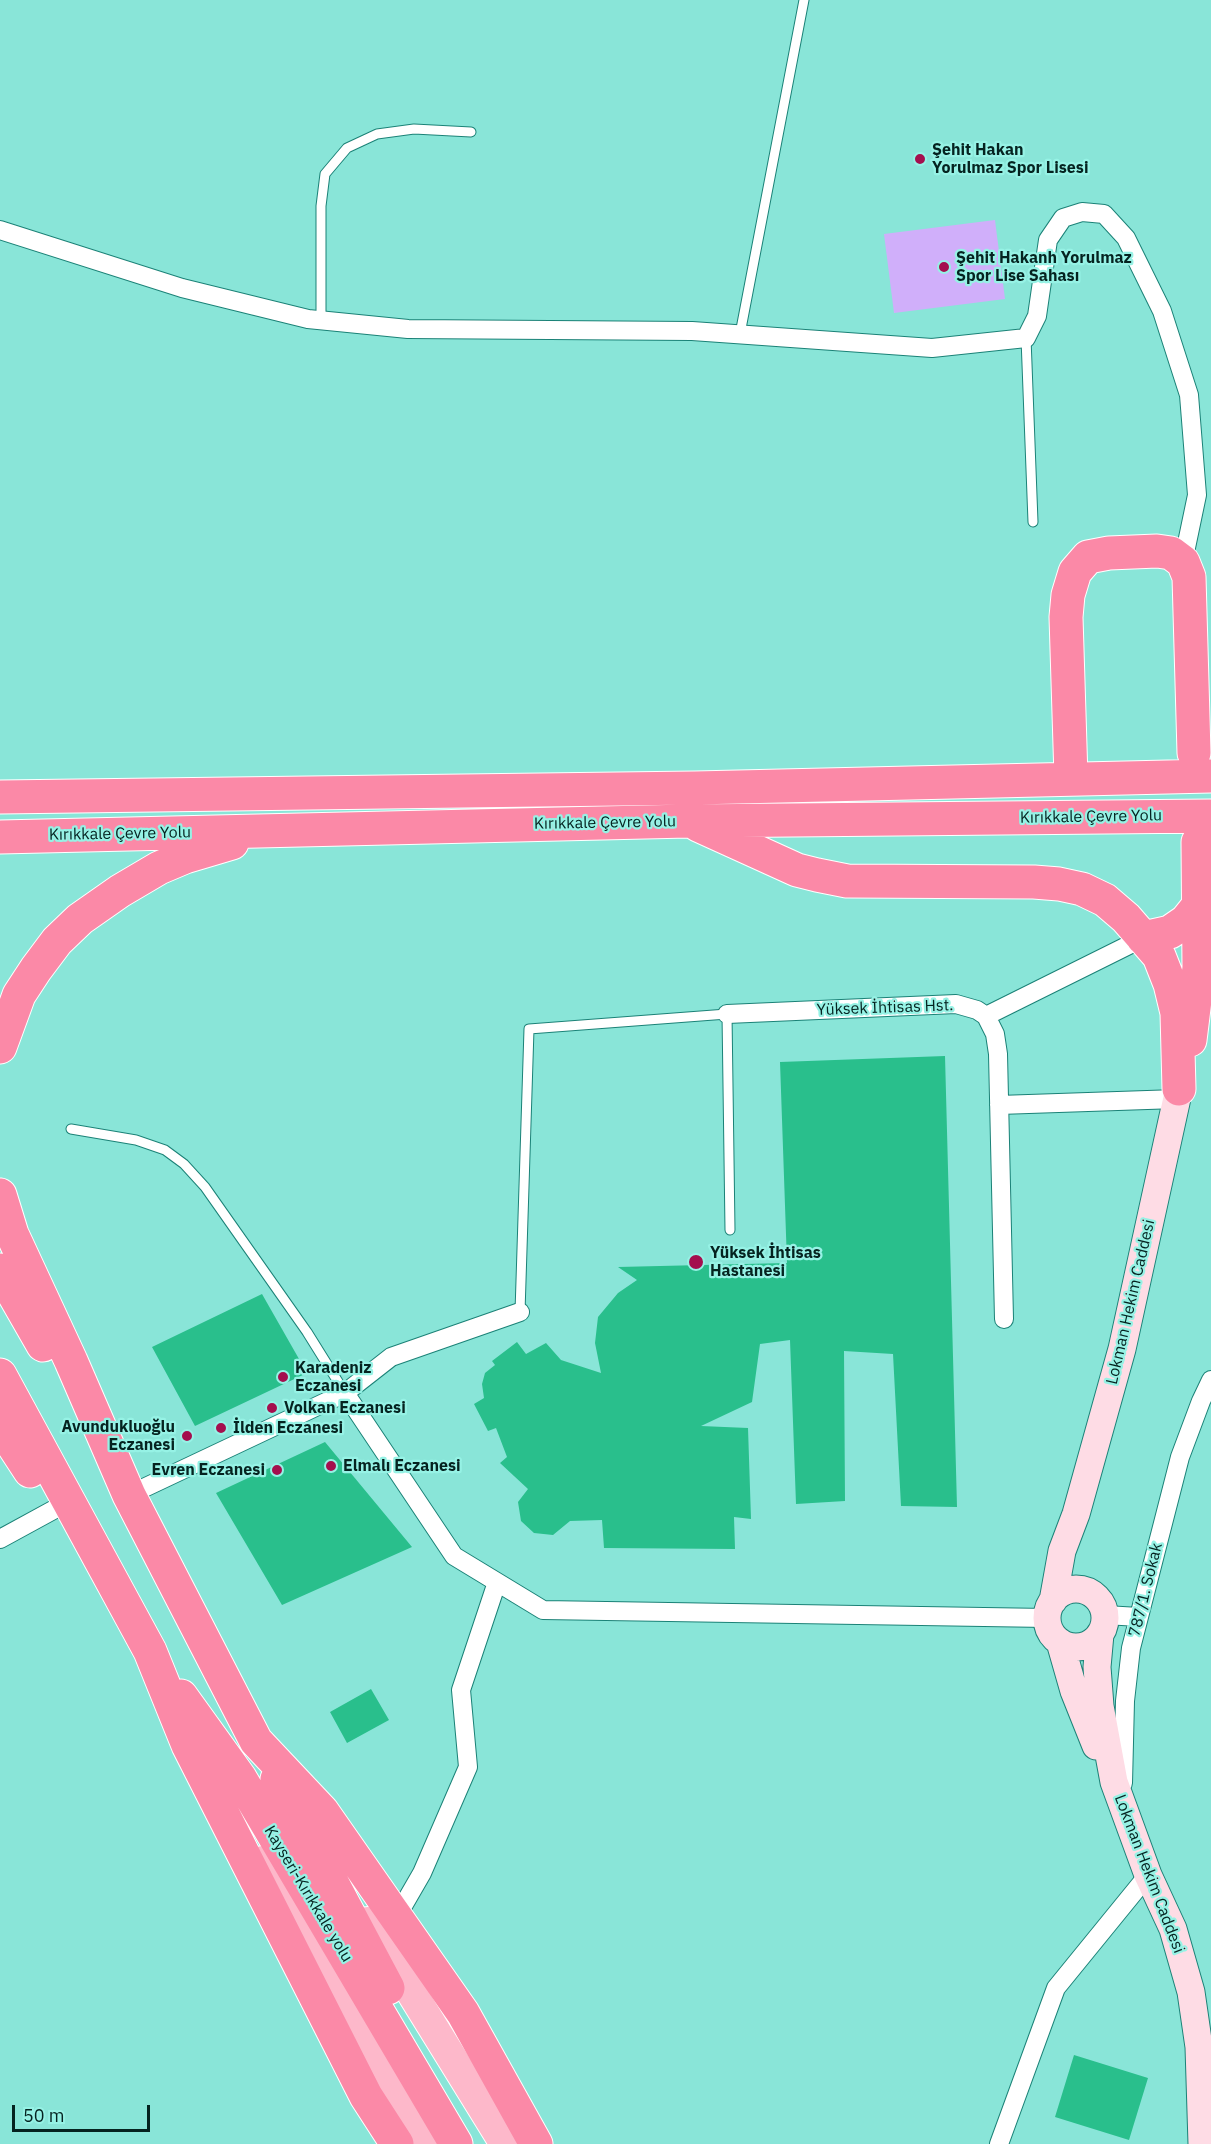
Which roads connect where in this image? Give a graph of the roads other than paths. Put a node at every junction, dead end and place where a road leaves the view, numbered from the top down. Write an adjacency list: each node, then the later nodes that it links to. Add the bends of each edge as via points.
1 (804, 0): 5 (lane)
2 (471, 132): 4 (lane, via 414,129 377,134 347,148 325,174 321,206)
3 (0, 230): 4 (street, via 182,288)
4 (321, 321): 5 (street, via 408,329)
5 (740, 334): 6 (street, via 932,348)
6 (1026, 338): 7 (street, via 1037,316 1048,240 1063,218 1082,212 1104,214 1126,238 1162,311 1189,395); 8 (lane)
7 (1204, 495): 9 (street)
8 (1033, 522)
9 (1183, 562): 10 (highway, via 1189,578); 11 (highway, via 1171,553 1110,553 1088,558 1075,572 1066,617)
10 (1203, 764): 11 (highway, Kırıkkale Çevre Yolu)
11 (1071, 778): 12 (highway, Kırıkkale Çevre Yolu, via 683,788)
12 (0, 797)
13 (688, 821): 14 (highway, Kırıkkale Çevre Yolu); 15 (highway, Kırıkkale Çevre Yolu); 18 (highway, via 797,870 847,880 1034,882 1082,889 1105,900)
14 (1204, 829): 17 (highway)
15 (274, 831): 16 (highway, Kırıkkale Çevre Yolu); 21 (highway, via 159,868 80,919 57,941 19,995)
16 (0, 837)
17 (1198, 906): 18 (highway, via 1170,932); 22 (highway, via 1197,994)
18 (1143, 938): 20 (street); 22 (highway, via 1158,957 1175,1004)
19 (727, 1014): 20 (street, Yüksek İhtisas Hst., via 956,1004); 26 (lane); 28 (lane, via 529,1029)
20 (986, 1016): 23 (street, via 995,1034 998,1054)
21 (0, 1047)
22 (1178, 1094): 23 (street); 37 (street, Lokman Hekim Caddesi, via 1122,1349)
23 (999, 1105): 29 (street)
24 (71, 1129): 32 (lane, via 136,1140 165,1150 184,1164 205,1187 293,1312)
25 (0, 1195): 35 (highway, via 12,1234)
26 (730, 1230)
27 (0, 1270): 35 (highway)
28 (520, 1312): 32 (street, via 391,1357)
29 (1004, 1319)
30 (0, 1375): 45 (highway)
31 (1211, 1380): 33 (street, 787/1. Sokak)
32 (345, 1393): 35 (street); 39 (street, via 454,1556)
33 (1206, 1402): 42 (street, 787/1. Sokak, via 1180,1457)
34 (0, 1425): 36 (highway)
35 (129, 1495): 46 (highway, Kayseri-Kırıkkale yolu)
36 (55, 1509): 38 (street); 45 (highway)
37 (1076, 1514): 40 (street, via 1077,1565); 41 (street, via 1062,1551)
38 (2, 1533)
39 (497, 1582): 41 (street, via 543,1610); 51 (street, via 461,1690 468,1767 422,1873)
40 (1085, 1590): 41 (street, via 1066,1591); 43 (street, via 1101,1602)
41 (1050, 1610): 44 (street, via 1053,1635)
42 (1139, 1617): 43 (street); 49 (street, 787/1. Sokak, via 1125,1701)
43 (1103, 1625): 44 (street, via 1089,1645 1079,1647); 48 (street, via 1097,1667)
44 (1060, 1642): 48 (street, via 1092,1739)
45 (150, 1651): 47 (highway); 54 (highway, Kayseri-Kırıkkale yolu, via 240,1778)
46 (256, 1741): 51 (highway, via 322,1811); 55 (highway, Kayseri-Kırıkkale yolu, via 401,2011); 56 (main road)
47 (188, 1745): 52 (highway, via 366,2096); 53 (main road, via 243,1827)
48 (1114, 1782): 49 (street, Lokman Hekim Caddesi)
49 (1123, 1807): 50 (street, Lokman Hekim Caddesi)
50 (1148, 1875): 58 (street, via 1056,1988); 59 (street, Lokman Hekim Caddesi, via 1173,1929 1191,1992 1199,2047)
51 (396, 1918): 57 (highway, via 463,2013)
52 (397, 2144)
53 (427, 2144)
54 (456, 2144)
55 (481, 2144)
56 (505, 2144)
57 (536, 2144)
58 (999, 2144)
59 (1202, 2144)

